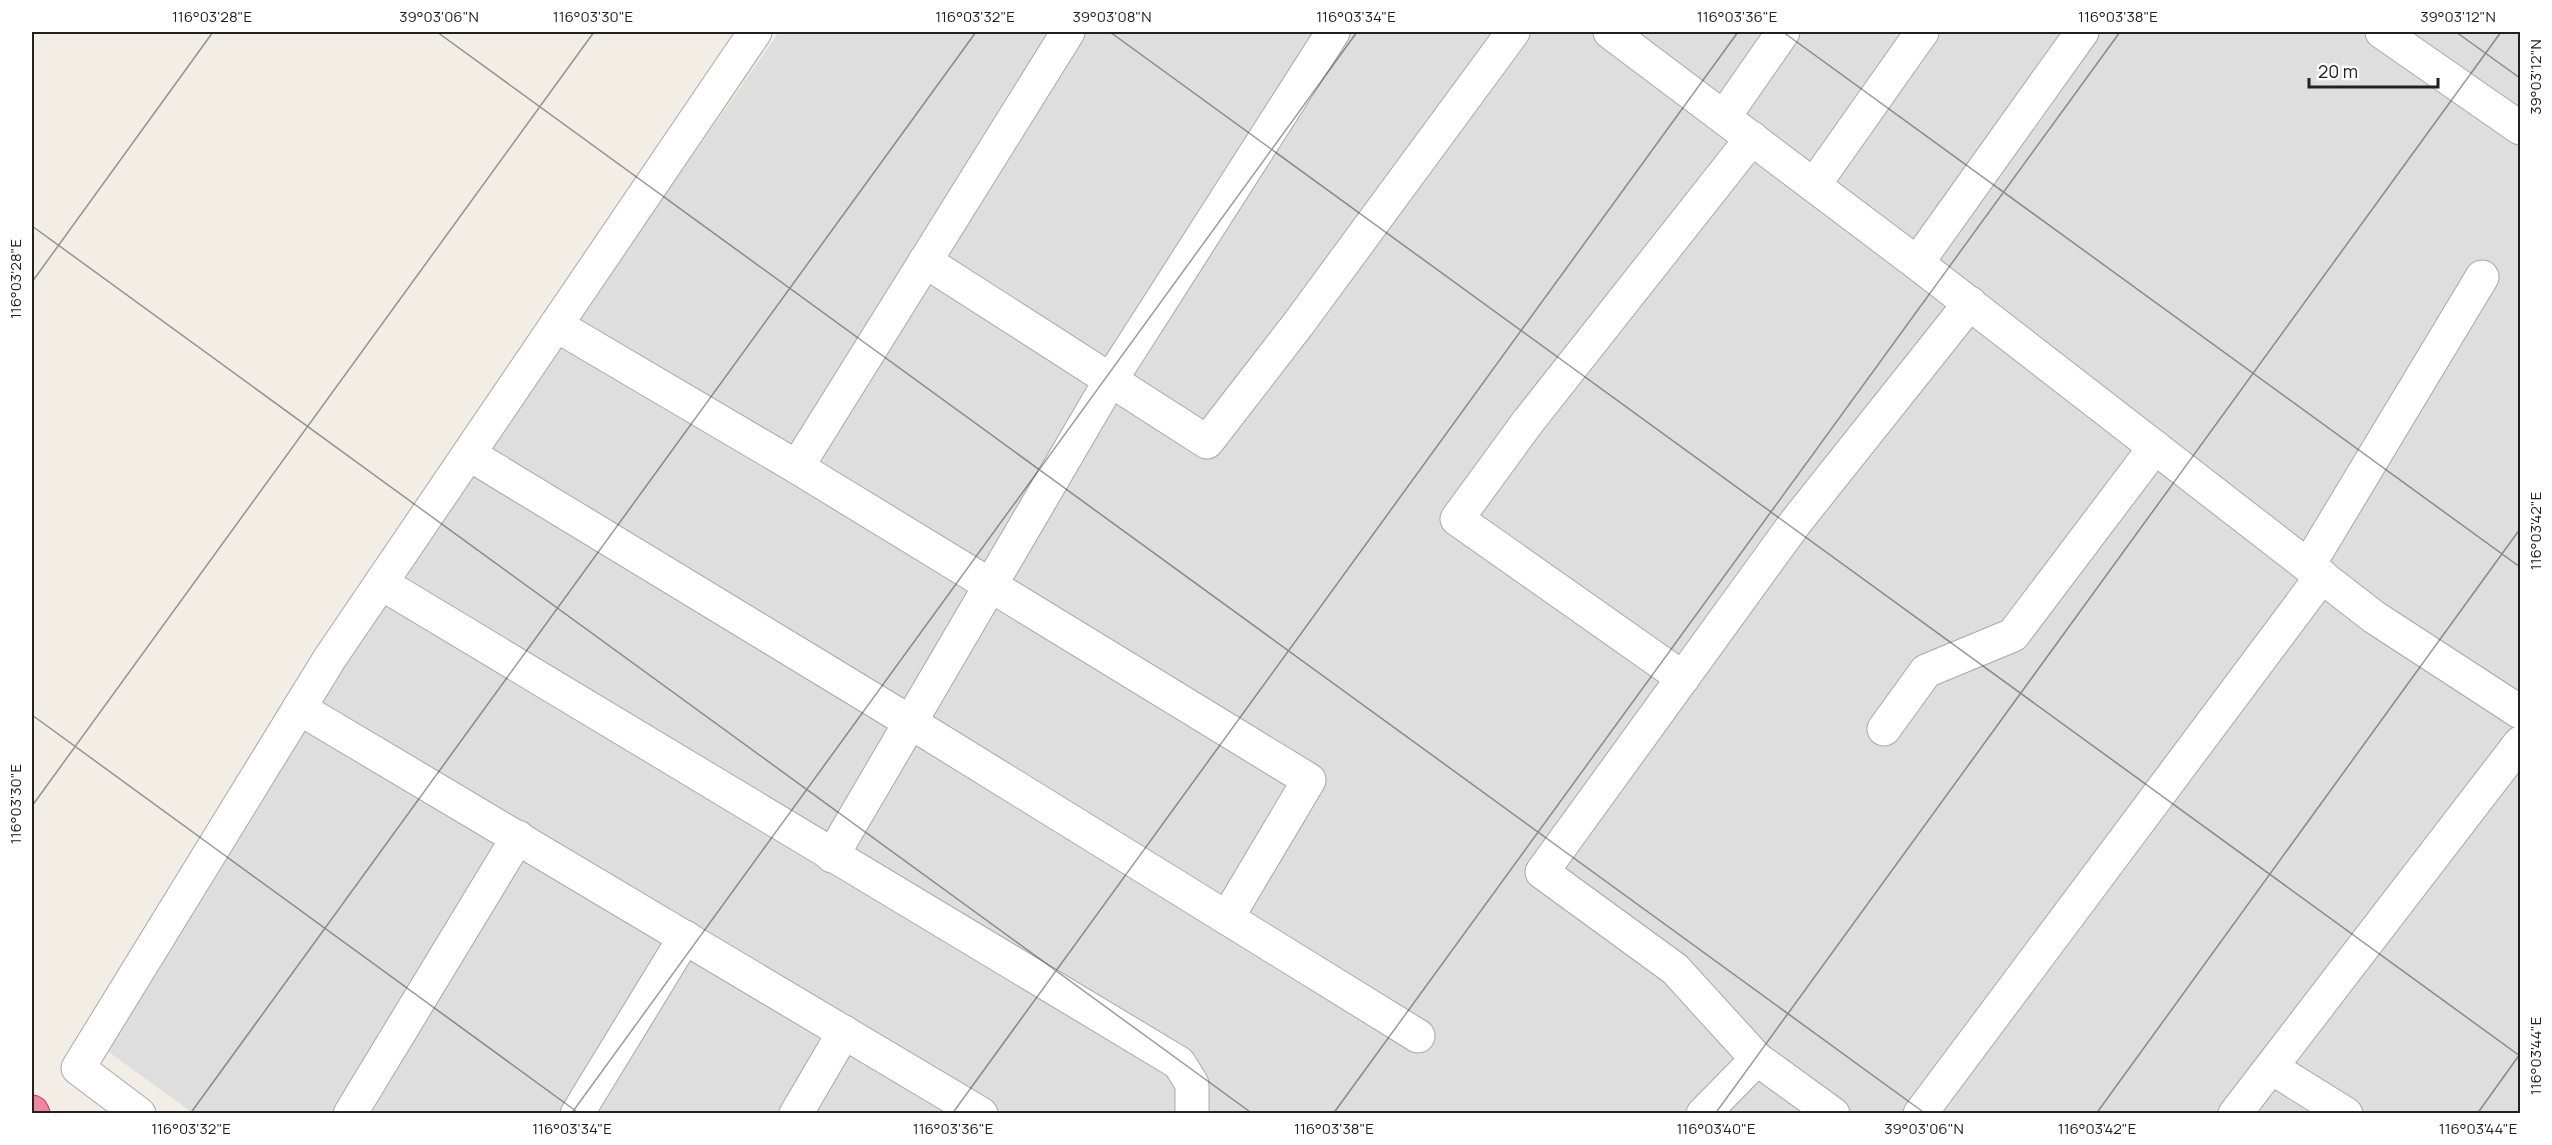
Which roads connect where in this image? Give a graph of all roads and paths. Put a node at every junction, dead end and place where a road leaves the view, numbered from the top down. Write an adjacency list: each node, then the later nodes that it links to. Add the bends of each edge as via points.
1 (755, 32): 18 (street)
2 (1068, 32): 14 (street)
3 (1333, 32): 19 (street)
4 (1514, 32): 19 (street, via 1207,442)
5 (1610, 32): 10 (street)
6 (1783, 32): 10 (street)
7 (1922, 32): 13 (street)
8 (2082, 32): 15 (street)
9 (2382, 32): 11 (street)
10 (1724, 117): 12 (street)
11 (2520, 128)
12 (1752, 138): 13 (street); 26 (street, via 1527,423 1457,519)
13 (1814, 185): 15 (street)
14 (926, 261): 19 (street); 22 (street)
15 (1917, 262): 17 (street)
16 (2482, 277): 23 (street)
17 (1970, 303): 20 (street); 26 (street, via 1795,523)
18 (556, 325): 21 (street); 22 (street)
19 (1110, 381): 25 (street)
20 (2154, 447): 23 (street); 30 (street, via 2013,635 1926,671)
21 (468, 454): 24 (street); 29 (street)
22 (797, 467): 25 (street)
23 (2315, 571): 28 (street, via 2374,617); 48 (street)
24 (381, 583): 27 (street); 33 (street)
25 (991, 585): 29 (street); 34 (street, via 1309,780)
26 (1683, 678): 38 (street, via 1542,872 1675,969)
27 (299, 708): 32 (street); 40 (street, via 78,1068)
28 (2520, 712)
29 (910, 722): 33 (street); 34 (street)
30 (1884, 729)
31 (2520, 743): 39 (street)
32 (518, 837): 35 (street); 41 (street)
33 (832, 856): 45 (street, via 1179,1063 1192,1084)
34 (1227, 918): 37 (street)
35 (685, 938): 36 (street); 42 (street)
36 (844, 1032): 43 (street); 44 (street)
37 (1418, 1036)
38 (1757, 1059): 46 (street); 47 (street)
39 (2272, 1068): 49 (street); 50 (street)
40 (140, 1113)
41 (350, 1113)
42 (577, 1113)
43 (796, 1113)
44 (981, 1113)
45 (1192, 1113)
46 (1704, 1113)
47 (1833, 1113)
48 (1920, 1113)
49 (2235, 1113)
50 (2346, 1113)

